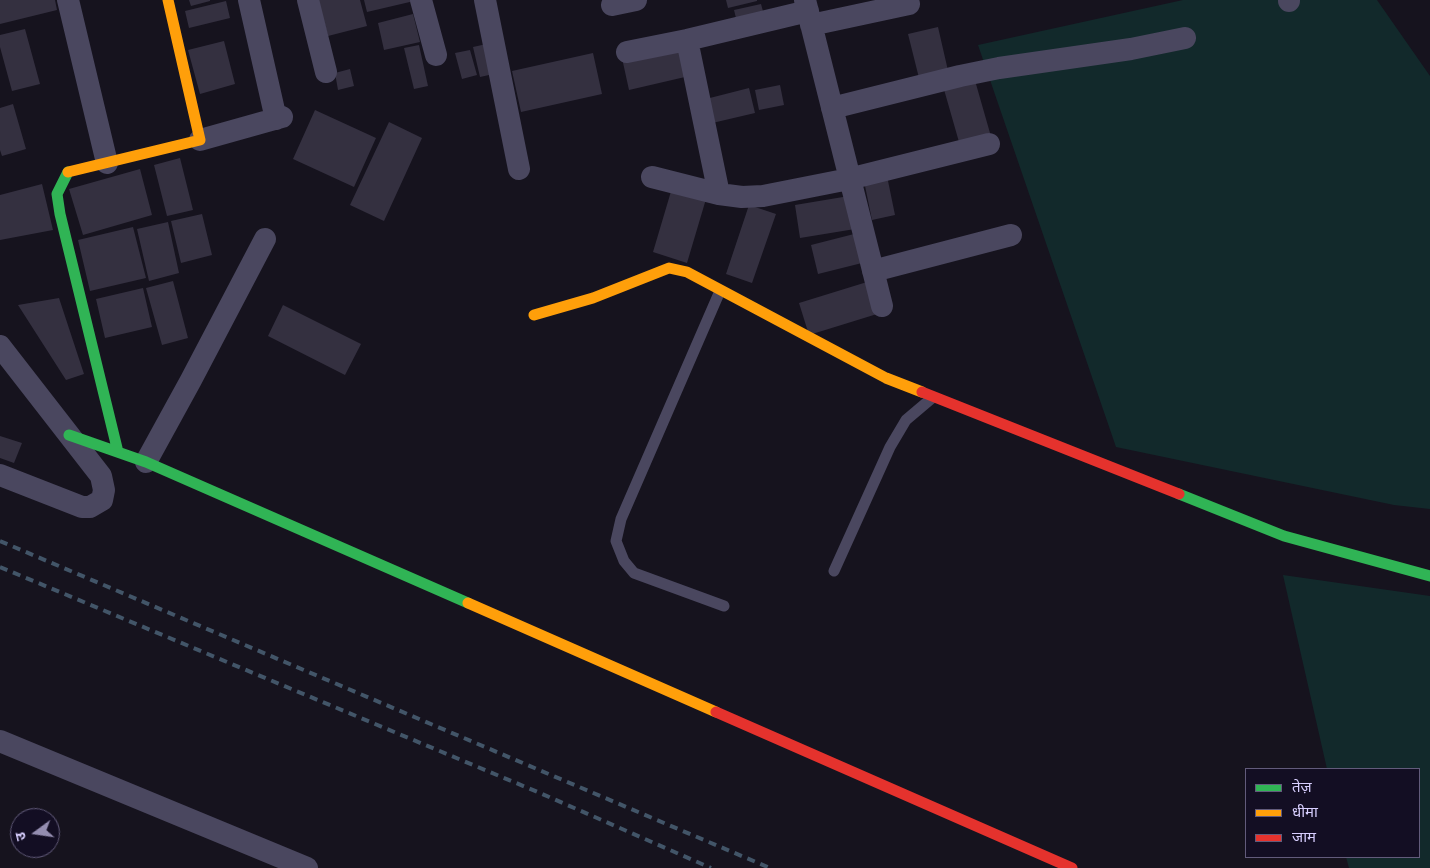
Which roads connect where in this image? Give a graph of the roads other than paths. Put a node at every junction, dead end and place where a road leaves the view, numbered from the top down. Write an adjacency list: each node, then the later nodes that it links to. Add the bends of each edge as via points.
1 (68, 0): 19 (street)
2 (168, 0): 17 (street)
3 (249, 0): 17 (street, via 279,118)
4 (308, 0): 15 (street)
5 (421, 0): 14 (street)
6 (485, 0): 20 (street)
7 (636, 0): 9 (street)
8 (909, 4): 10 (street)
9 (612, 6)
10 (808, 12): 12 (street); 16 (street)
11 (1186, 38): 16 (street, via 999,68)
12 (687, 40): 13 (street); 23 (street)
13 (627, 52)
14 (436, 55)
15 (326, 72)
16 (832, 108): 22 (street)
17 (200, 140): 19 (street)
18 (989, 144): 22 (street)
19 (107, 164): 33 (street, via 68,172 57,194)
20 (519, 169)
21 (652, 177): 23 (street)
22 (849, 179): 23 (street, via 763,196); 26 (street)
23 (719, 194)
24 (1011, 235): 26 (street)
25 (265, 239): 34 (street)
26 (873, 271): 28 (street)
27 (720, 291): 29 (street, via 687,272 669,268 593,298); 31 (street, via 886,378); 38 (lane, via 621,519 616,541 624,561 634,574)
28 (882, 306)
29 (534, 315)
30 (0, 346): 32 (street)
31 (933, 397): 36 (lane, via 906,420 890,447); 37 (street, via 1284,536)
32 (69, 435): 33 (street); 35 (street, via 101,476 102,500 90,507 82,507)
33 (118, 452): 34 (street)
34 (146, 462): 41 (street)
35 (0, 475)
36 (834, 571)
37 (1430, 576)
38 (724, 606)
39 (0, 741): 40 (street)
40 (307, 868)
41 (1072, 868)

